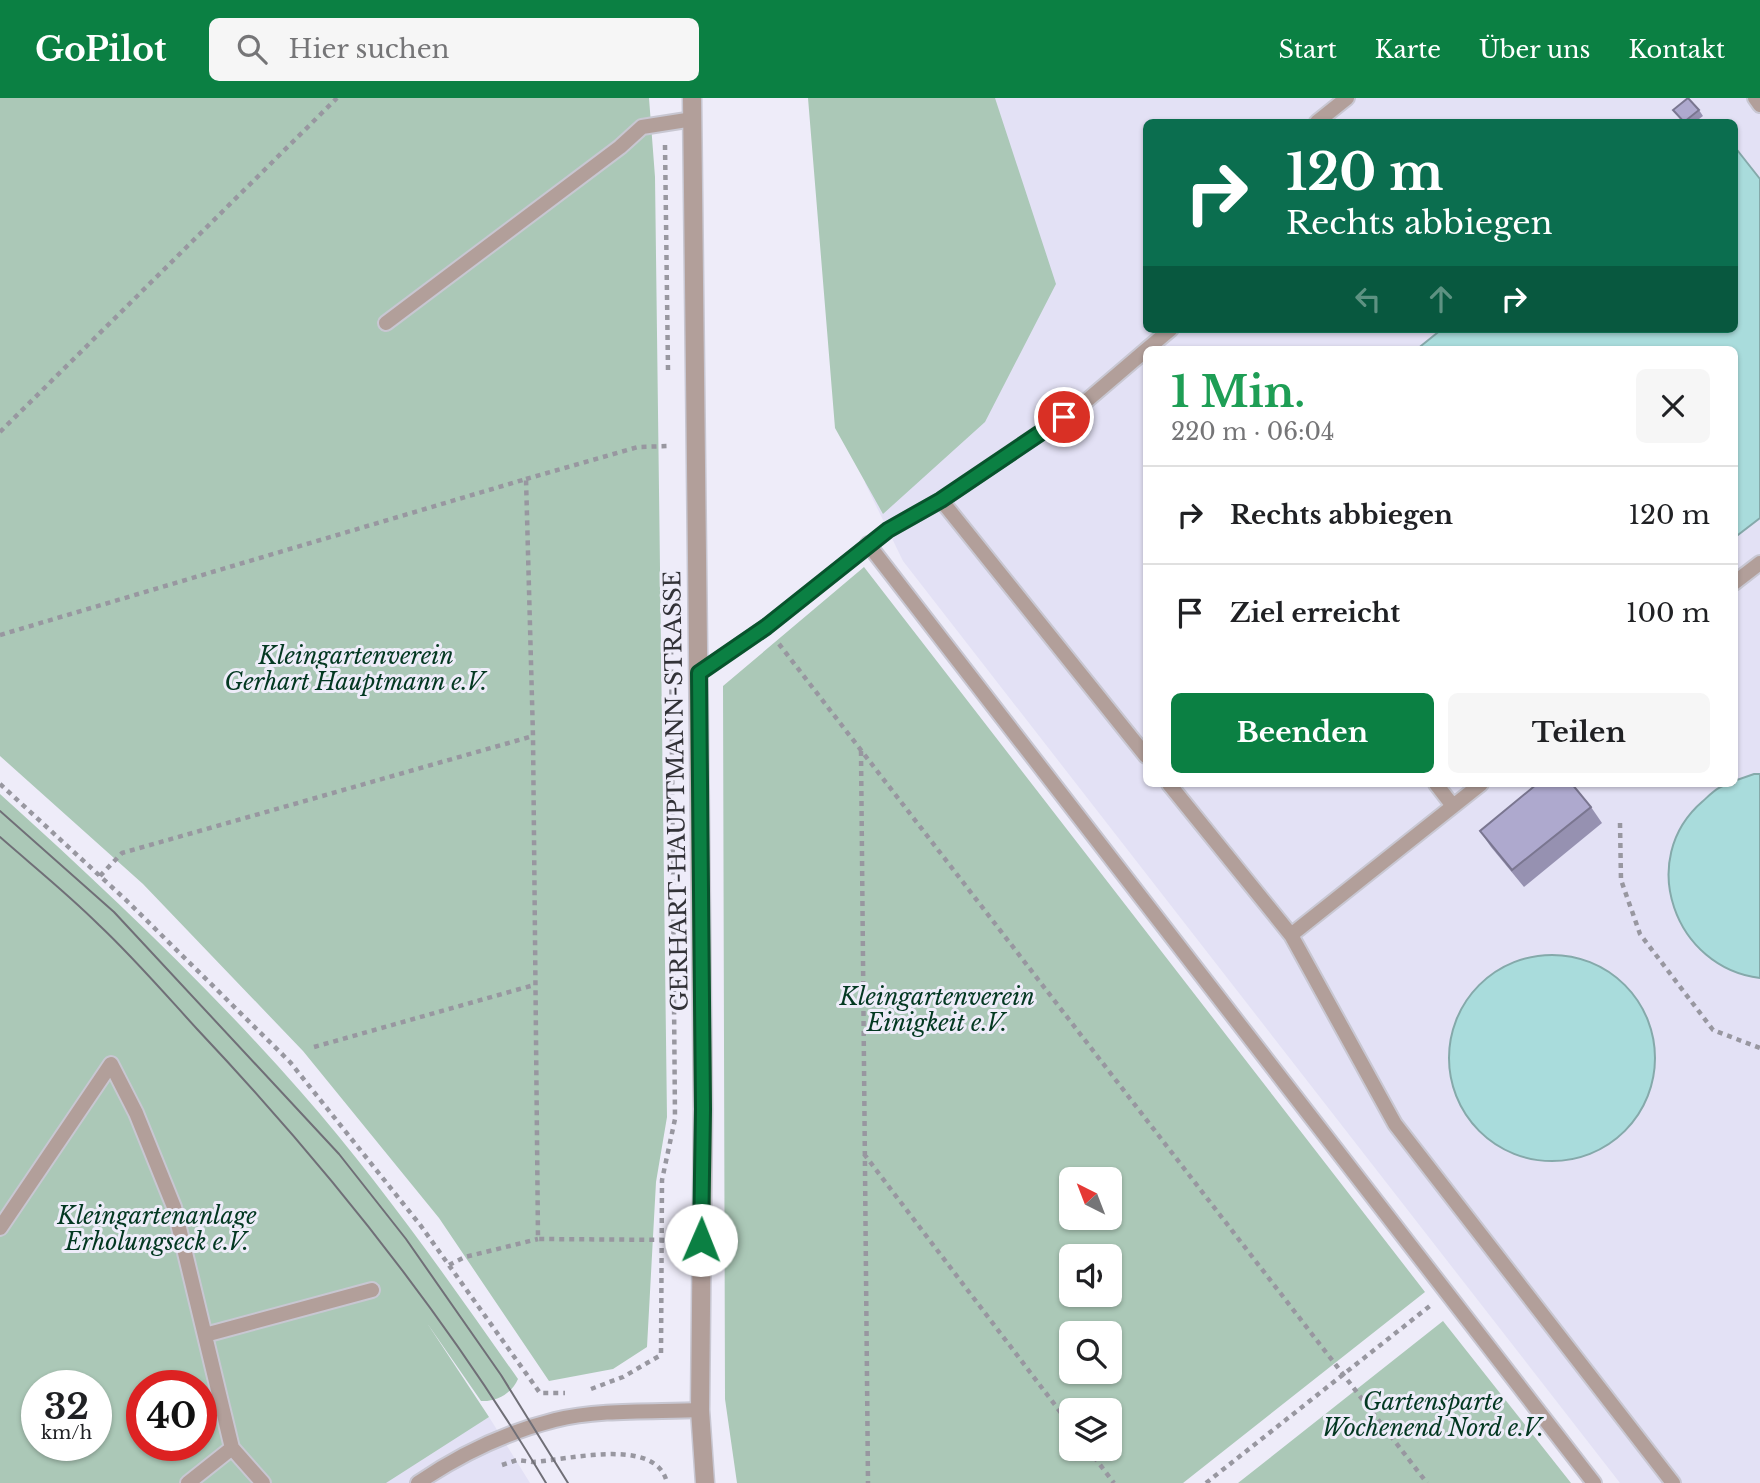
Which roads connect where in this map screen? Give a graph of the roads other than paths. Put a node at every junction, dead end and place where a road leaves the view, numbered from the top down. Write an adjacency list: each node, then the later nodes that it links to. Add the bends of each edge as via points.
1 (692, 98): 5 (street, GERHART-HAUPTMANN-STRASSE)
2 (1347, 98): 6 (lane)
3 (1755, 98): 4 (lane)
4 (1760, 105)
5 (693, 119): 7 (lane, via 642,127); 15 (street, GERHART-HAUPTMANN-STRASSE)
6 (1321, 119)
7 (386, 323)
8 (1166, 333): 9 (lane)
9 (1151, 346)
10 (1143, 353): 11 (lane, via 1084,403)
11 (941, 500): 12 (lane); 16 (lane)
12 (868, 544): 15 (lane, via 766,627); 31 (lane)
13 (1760, 563): 14 (lane)
14 (1738, 580)
15 (699, 673): 25 (street, GERHART-HAUPTMANN-STRASSE)
16 (1143, 752)
17 (1171, 787): 21 (lane)
18 (1438, 787): 20 (lane)
19 (1477, 787): 20 (lane)
20 (1453, 806): 21 (lane)
21 (1291, 935): 32 (lane, via 1395,1124)
22 (0, 1228): 24 (lane, via 111,1064 174,1207)
23 (372, 1290): 24 (lane)
24 (205, 1335): 26 (lane)
25 (700, 1410): 29 (lane, via 555,1420 491,1443); 30 (street, GERHART-HAUPTMANN-STRASSE)
26 (232, 1448): 27 (lane); 28 (lane)
27 (188, 1483)
28 (263, 1483)
29 (418, 1483)
30 (705, 1483)
31 (1594, 1483)
32 (1673, 1483)

